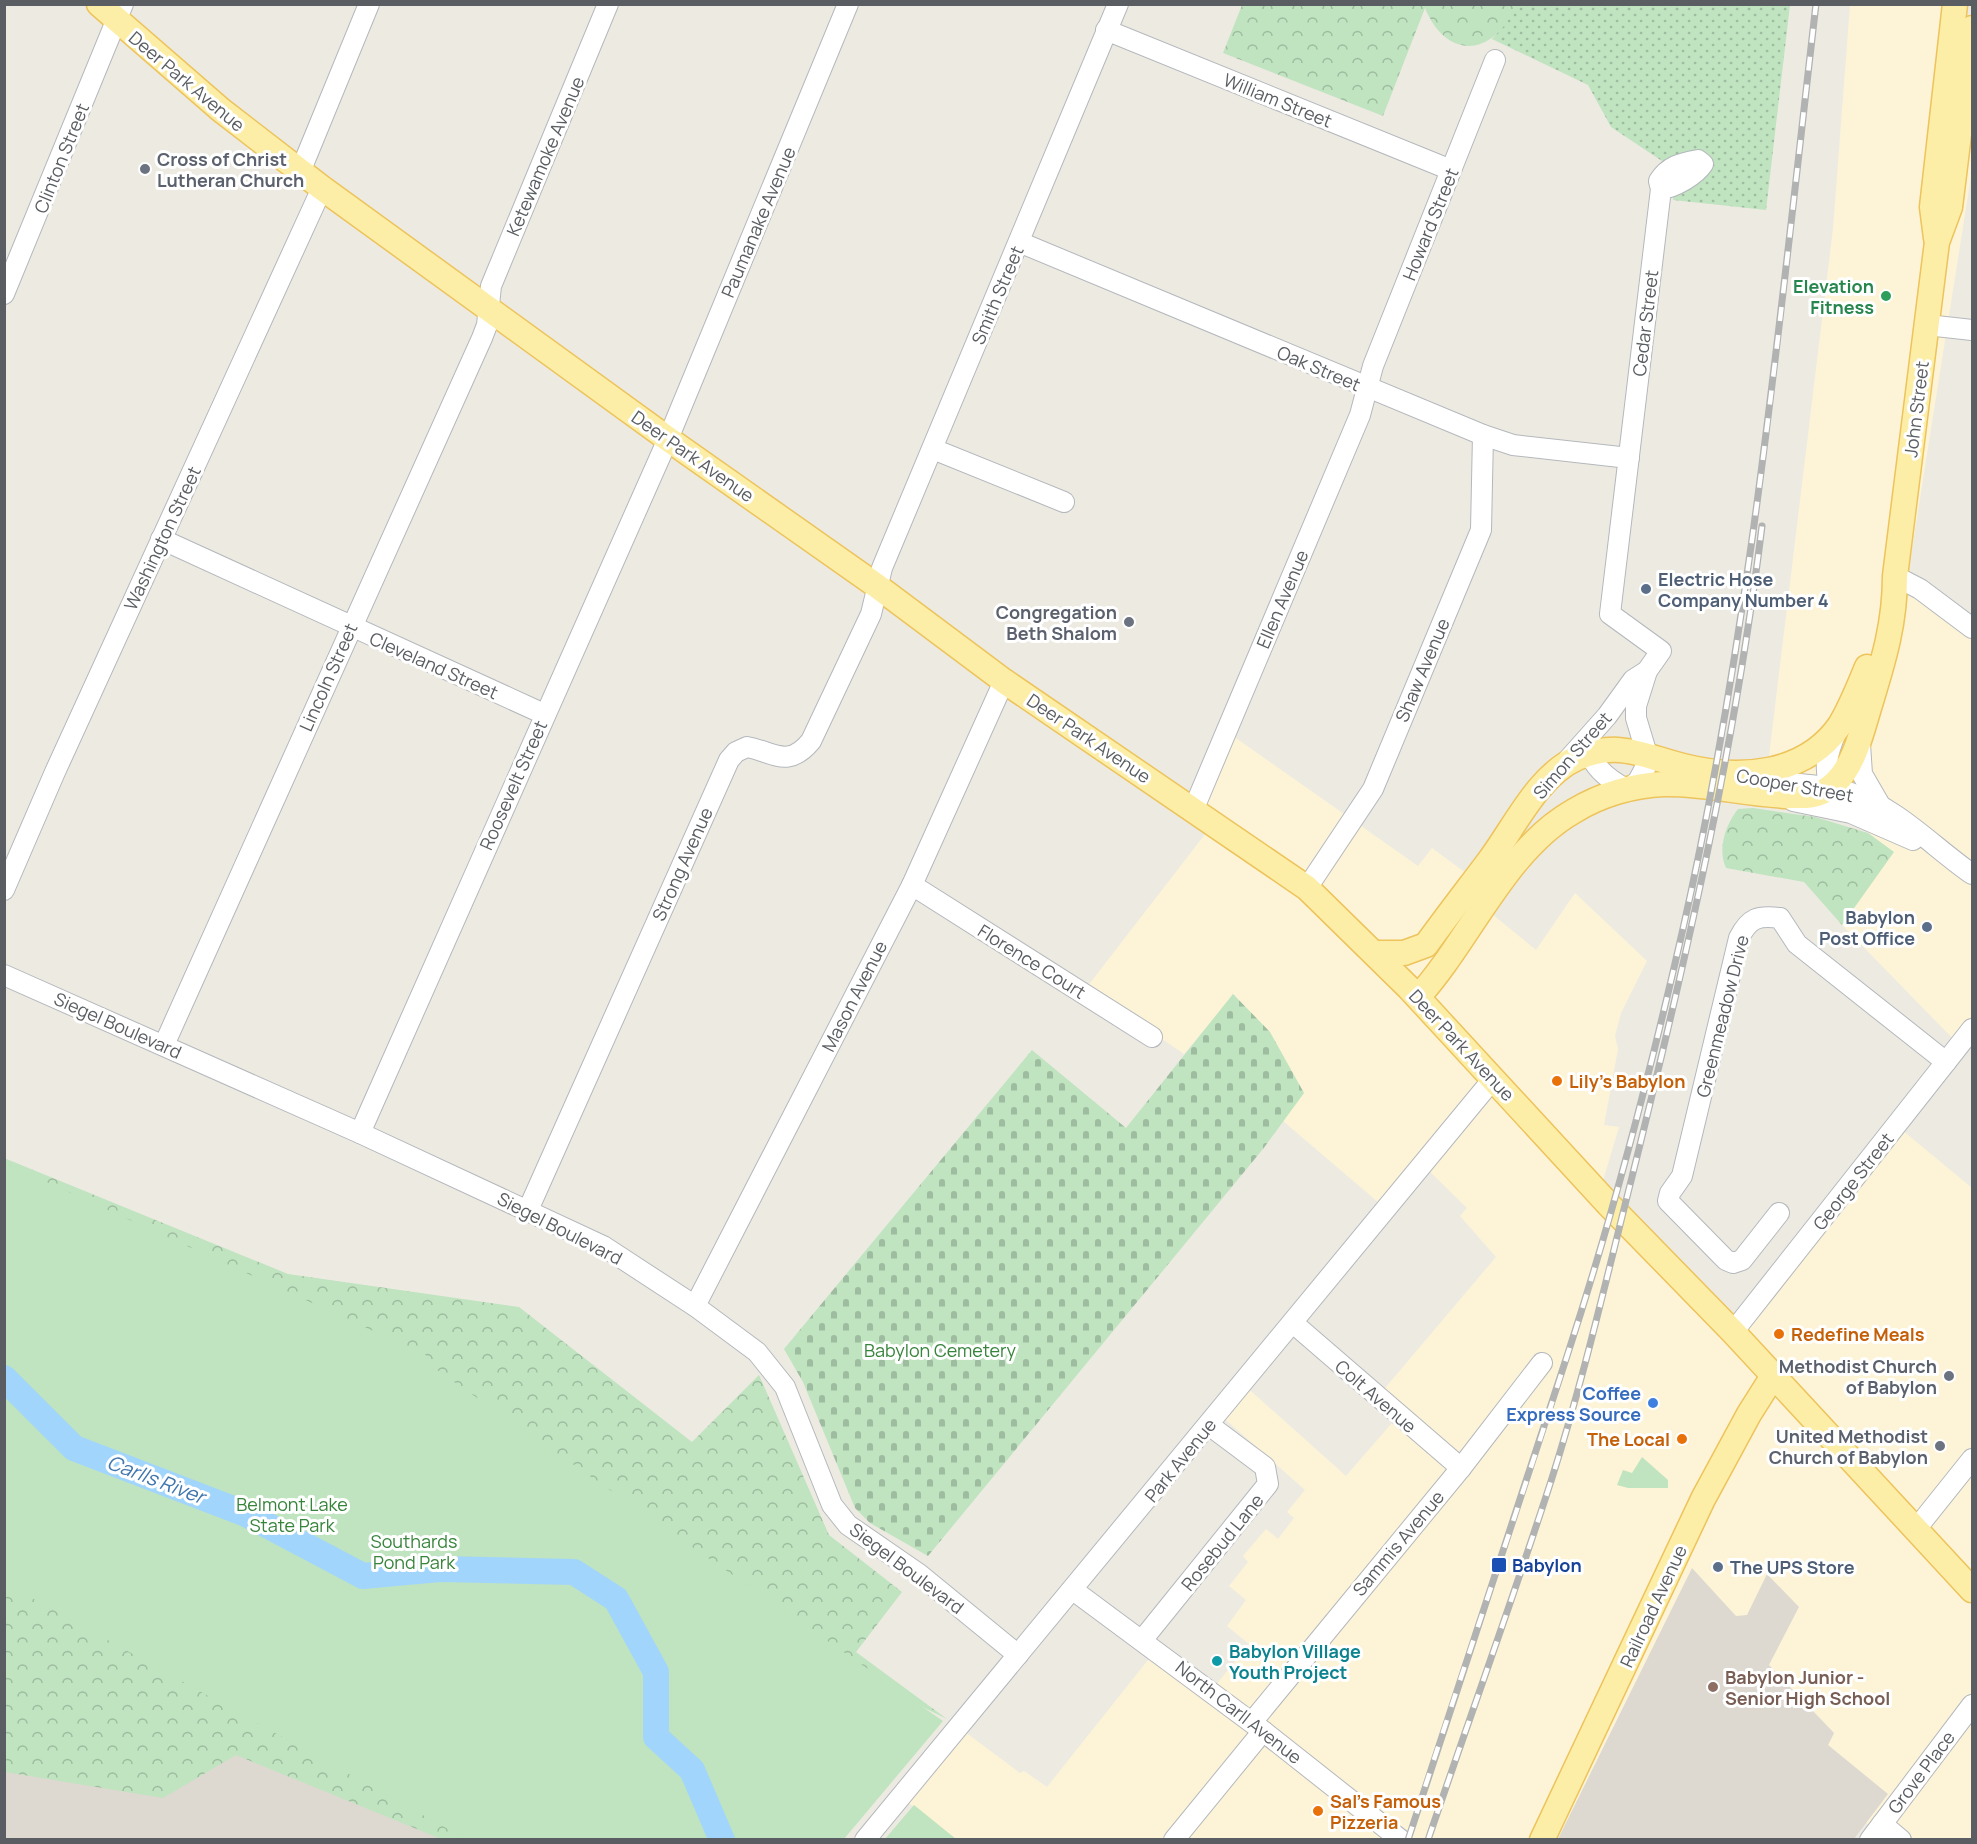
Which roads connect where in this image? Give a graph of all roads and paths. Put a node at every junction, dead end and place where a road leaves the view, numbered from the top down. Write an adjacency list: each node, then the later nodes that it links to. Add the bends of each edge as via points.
1 (369, 4): 13 (street)
2 (608, 4): 19 (street, Ketewamoke Avenue, via 491,286)
3 (848, 4): 24 (street, Paumanake Avenue)
4 (1118, 4): 8 (street, Smith Street)
5 (1955, 4): 11 (main road, John Street)
6 (112, 10): 13 (main road, Deer Park Avenue, via 221,110); 18 (street, Clinton Street)
7 (1972, 28): 10 (main road, John Street)
8 (1106, 30): 12 (street, William Street); 16 (street, Smith Street)
9 (1495, 60): 12 (street, Howard Street)
10 (1968, 104): 11 (main road, via 1951,111); 17 (main road, John Street, via 1950,207)
11 (1941, 123): 17 (main road, John Street, via 1932,207)
12 (1451, 170): 22 (street, Howard Street)
13 (300, 172): 14 (main road, Deer Park Avenue)
14 (322, 188): 19 (main road, Deer Park Avenue); 28 (street, Washington Street)
15 (1661, 189): 26 (street, Cedar Street)
16 (1019, 242): 22 (street, Oak Street); 25 (street, Smith Street)
17 (1936, 242): 20 (main road, John Street)
18 (4, 294)
19 (487, 308): 24 (main road, Deer Park Avenue); 31 (street, Lincoln Street, via 482,338)
20 (1927, 325): 21 (street); 29 (main road, John Street)
21 (1972, 330)
22 (1366, 388): 23 (street, Oak Street); 45 (street, Ellen Avenue, via 1360,415)
23 (1483, 435): 26 (street, Oak Street, via 1513,445); 50 (street, Shaw Avenue, via 1481,530 1373,789)
24 (668, 439): 30 (main road, Deer Park Avenue); 35 (street, Roosevelt Street)
25 (933, 449): 27 (street); 30 (street, Smith Street)
26 (1629, 458): 33 (street, Simon Street, via 1610,614 1660,651)
27 (1064, 502)
28 (161, 539): 31 (street, Cleveland Street); 51 (street, Washington Street)
29 (1895, 576): 32 (street, via 1920,589); 36 (main road, John Street)
30 (878, 586): 34 (main road, Deer Park Avenue); 61 (street, Strong Avenue, via 871,614 811,741 801,753 788,758 747,747 729,760)
31 (350, 627): 35 (street, Cleveland Street); 57 (street, Lincoln Street)
32 (1972, 628)
33 (1647, 670): 37 (street, Simon Street, via 1633,680); 38 (street, via 1636,718)
34 (1004, 681): 45 (main road, Deer Park Avenue); 49 (street, Mason Avenue)
35 (544, 714): 60 (street, Roosevelt Street)
36 (1851, 728): 40 (main road, John Street, via 1798,761); 41 (main road, John Street, via 1844,771); 44 (street, John Street, via 1862,774)
37 (1589, 745): 38 (main road, Cooper Street); 39 (main road, Cooper Street); 42 (street, via 1608,778)
38 (1649, 754): 40 (main road, Cooper Street, via 1696,769); 42 (street, via 1646,771)
39 (1563, 765): 47 (main road, Simon Street, via 1537,793)
40 (1741, 774): 41 (street, Cooper Street)
41 (1830, 787): 43 (main road, via 1811,796); 44 (street, Cooper Street); 46 (street)
42 (1628, 790): 43 (main road, via 1675,785); 54 (main road, Simon Street, via 1594,801 1552,825 1520,859)
43 (1767, 795): 46 (street, Cooper Street)
44 (1882, 807): 48 (street, Cooper Street)
45 (1194, 808): 50 (main road, Deer Park Avenue)
46 (1851, 813): 48 (street, Cooper Street)
47 (1488, 863): 52 (main road, Simon Street, via 1426,945 1404,953); 54 (main road, Simon Street, via 1473,896)
48 (1966, 869)
49 (912, 885): 56 (street, Florence Court); 63 (street, Mason Avenue)
50 (1307, 888): 52 (main road, Deer Park Avenue)
51 (4, 890)
52 (1376, 953): 54 (main road, Deer Park Avenue)
53 (4, 975): 57 (street, Siegel Boulevard)
54 (1414, 993): 59 (main road, Deer Park Avenue)
55 (1972, 1029): 58 (street, George Street)
56 (1152, 1037)
57 (164, 1045): 60 (street, Siegel Boulevard)
58 (1946, 1062): 62 (street, Greenmeadow Drive, via 1797,944 1780,918 1756,917 1750,921 1739,938 1682,1176 1668,1201 1733,1263 1742,1260); 65 (street, George Street)
59 (1493, 1079): 64 (street, Park Avenue); 65 (main road, Deer Park Avenue)
60 (360, 1133): 61 (street, Siegel Boulevard)
61 (528, 1210): 63 (street, Siegel Boulevard, via 603,1246)
62 (1779, 1213)
63 (695, 1306): 75 (street, Siegel Boulevard, via 757,1352 785,1387 832,1505 848,1525 919,1574)
64 (1293, 1323): 68 (street, Park Avenue); 70 (street, Colt Avenue)
65 (1733, 1332): 67 (main road, Deer Park Avenue)
66 (1542, 1363): 70 (street, Sammis Avenue)
67 (1773, 1376): 71 (main road, Deer Park Avenue); 82 (main road, Railroad Avenue, via 1703,1499)
68 (1209, 1425): 72 (street, Park Avenue); 74 (street, Rosebud Lane, via 1265,1467 1268,1484)
69 (1972, 1459): 71 (street)
70 (1461, 1468): 77 (street, Sammis Avenue)
71 (1916, 1529): 73 (main road, Deer Park Avenue)
72 (1073, 1590): 74 (street, North Carll Avenue); 75 (street, Park Avenue)
73 (1972, 1590)
74 (1143, 1639): 77 (street, North Carll Avenue)
75 (1018, 1654): 79 (street, Park Avenue)
76 (1972, 1705): 78 (street, Grove Place)
77 (1257, 1726): 80 (street, Sammis Avenue); 81 (street, North Carll Avenue)
78 (1882, 1824): 83 (street, Grove Place); 84 (street)
79 (865, 1839)
80 (1174, 1839)
81 (1401, 1839)
82 (1542, 1839)
83 (1870, 1839)
84 (1901, 1839)

